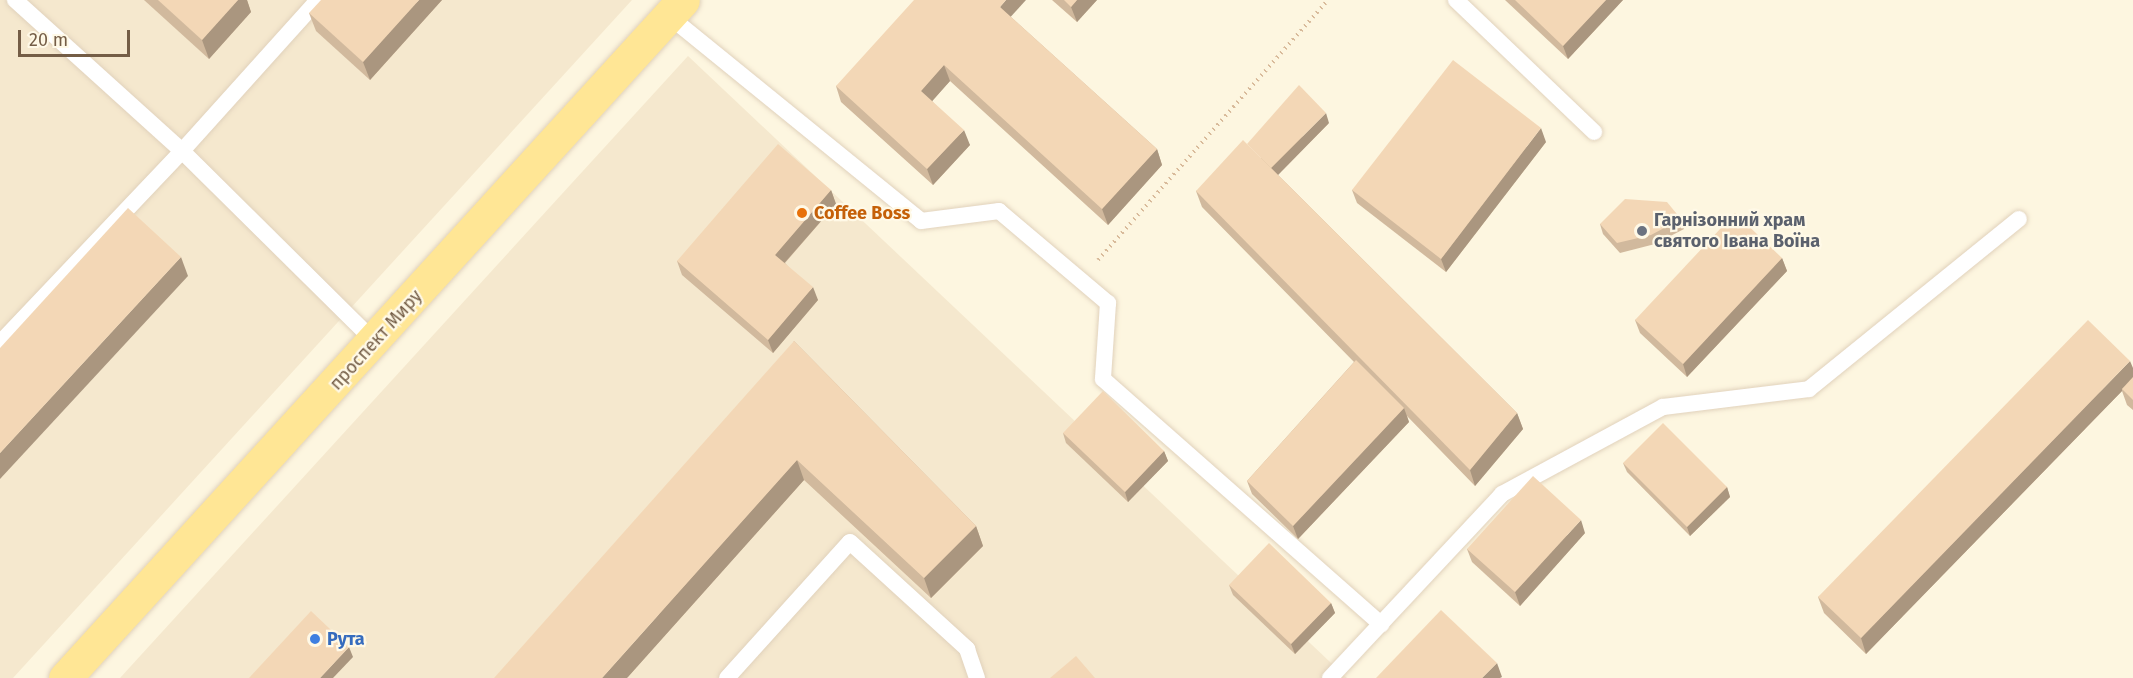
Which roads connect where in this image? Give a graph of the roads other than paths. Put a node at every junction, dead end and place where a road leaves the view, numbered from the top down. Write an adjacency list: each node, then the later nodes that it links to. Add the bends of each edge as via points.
1 (15, 0): 6 (lane)
2 (318, 0): 6 (lane)
3 (1456, 0): 5 (lane)
4 (676, 8): 8 (main road, проспект Миру); 10 (lane, via 921,221 999,211 1108,303 1103,379)
5 (1594, 132)
6 (182, 151): 8 (lane); 9 (lane)
7 (2019, 219): 10 (lane, via 1809,389 1663,407 1502,494)
8 (375, 342): 11 (main road, проспект Миру)
9 (0, 343)
10 (1381, 624): 14 (lane)
11 (65, 678)
12 (727, 678): 13 (lane, via 850,542 967,649)
13 (977, 678)
14 (1330, 678)

